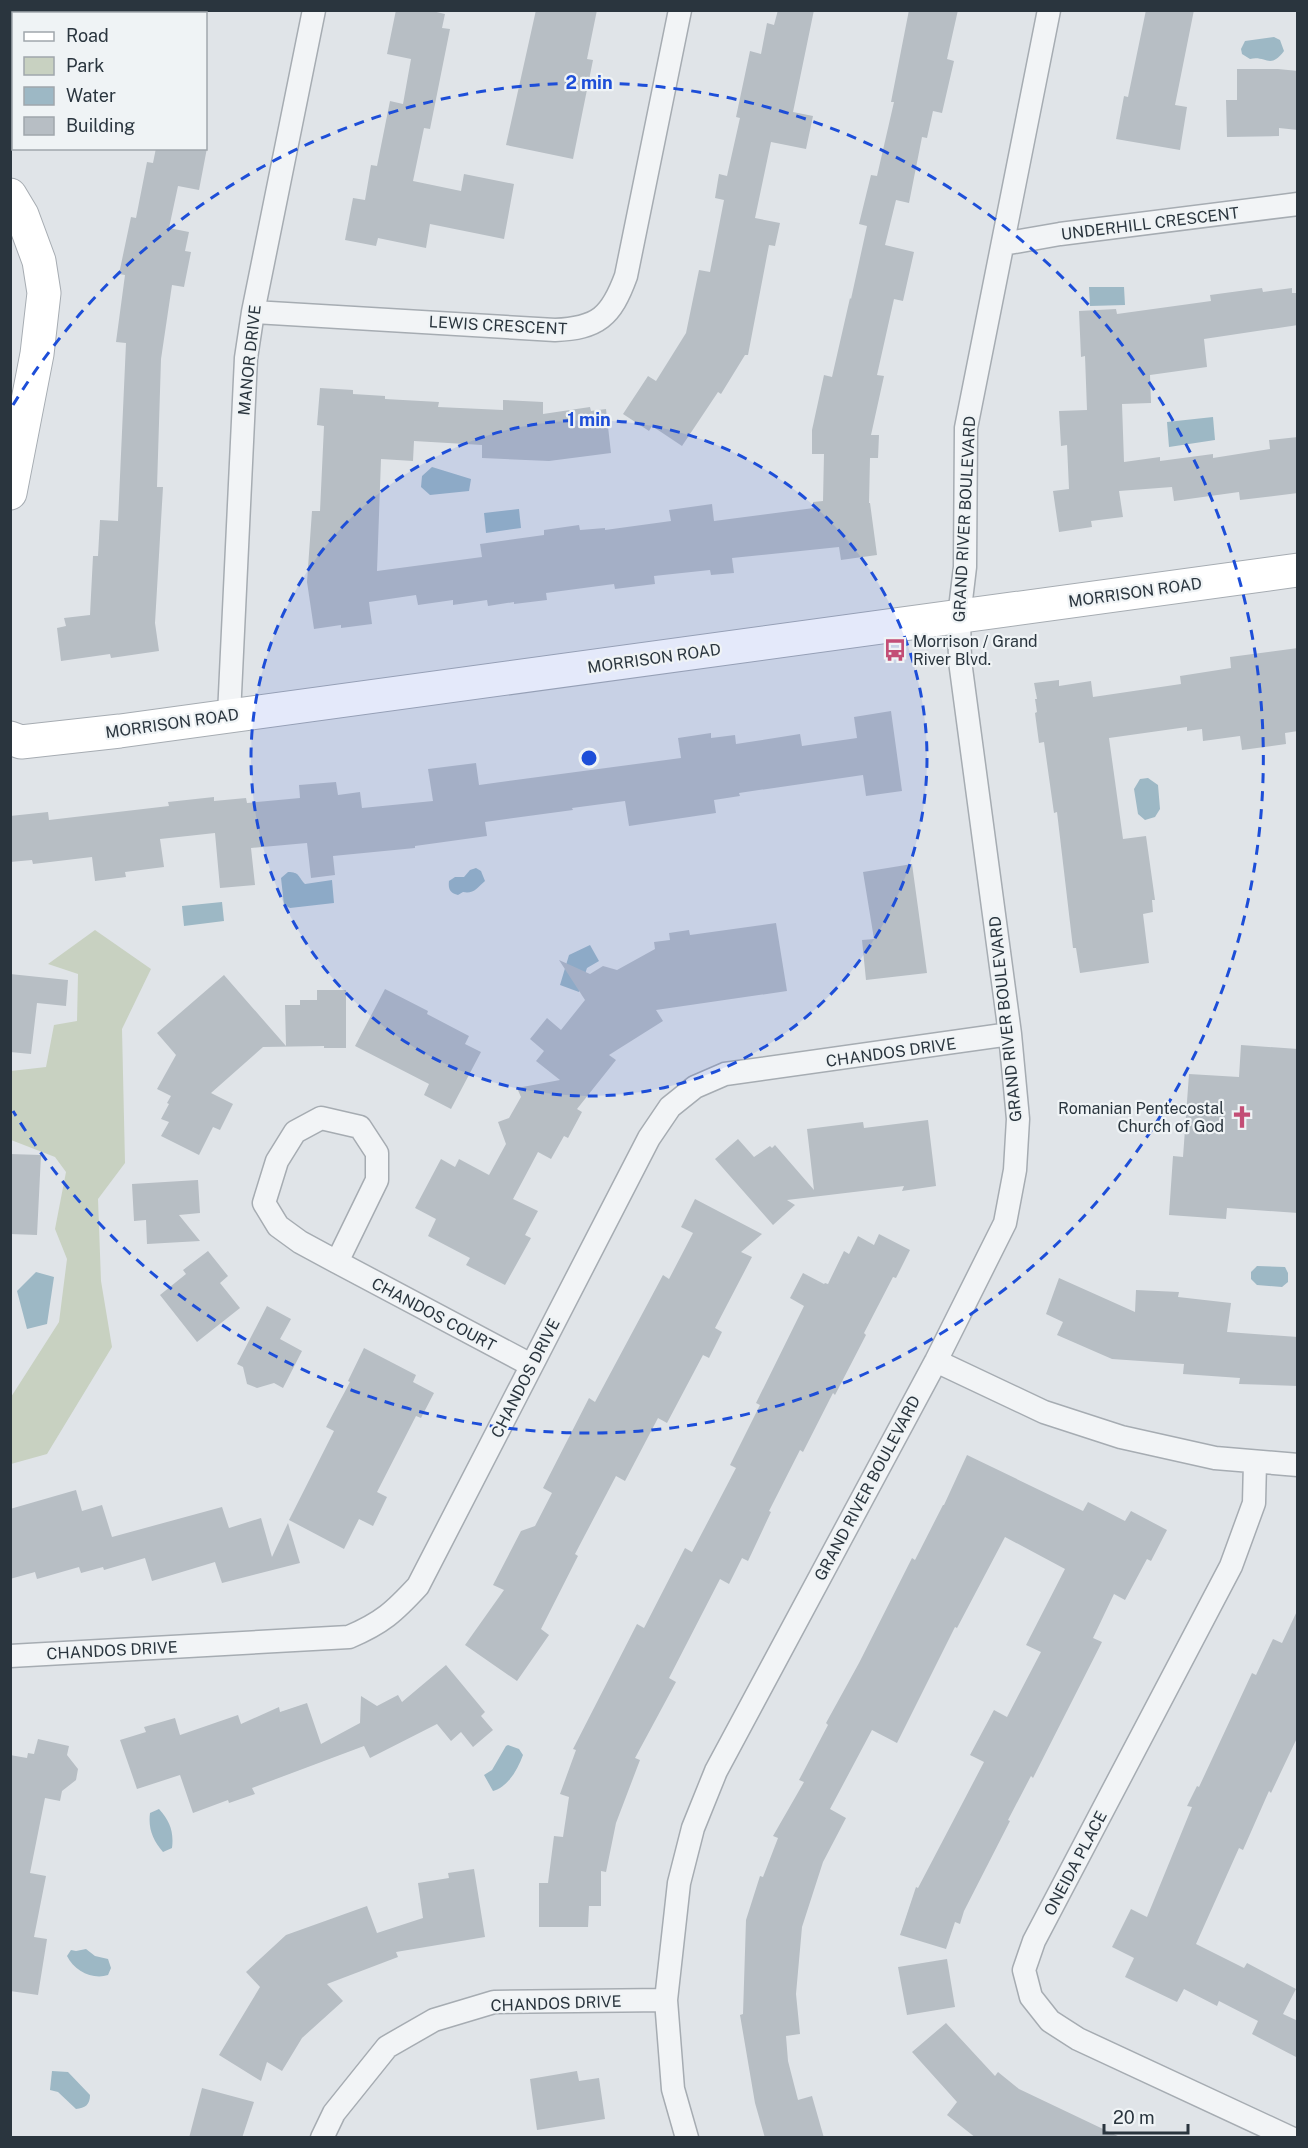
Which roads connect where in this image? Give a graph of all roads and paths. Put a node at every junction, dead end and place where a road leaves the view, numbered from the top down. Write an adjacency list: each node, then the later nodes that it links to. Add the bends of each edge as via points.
1 (314, 10): 7 (street, MANOR DRIVE)
2 (680, 10): 7 (street, LEWIS CRESCENT, via 626,276 618,298 602,319 578,329 555,330)
3 (1049, 10): 6 (street, GRAND RIVER BOULEVARD)
4 (10, 195): 8 (street, via 39,261 44,293 37,354)
5 (1298, 204): 6 (street, UNDERHILL CRESCENT)
6 (1003, 244): 10 (street, GRAND RIVER BOULEVARD, via 966,428 964,567)
7 (253, 312): 11 (street, MANOR DRIVE, via 246,358)
8 (10, 493)
9 (1298, 570): 10 (street, MORRISON ROAD)
10 (959, 616): 11 (street, MORRISON ROAD); 13 (street, GRAND RIVER BOULEVARD, via 960,661)
11 (229, 715): 12 (street, MORRISON ROAD, via 21,742)
12 (10, 738)
13 (1010, 1034): 15 (street, GRAND RIVER BOULEVARD, via 1018,1119 1015,1170 1005,1223); 16 (street, CHANDOS DRIVE, via 725,1074 695,1087 670,1107 649,1137)
14 (337, 1262): 14 (street, CHANDOS COURT, via 377,1180 377,1153 360,1127 321,1118 295,1132 277,1161 264,1203 278,1226); 16 (street, CHANDOS COURT)
15 (936, 1361): 17 (street, via 1044,1412 1110,1434 1215,1458); 20 (street, GRAND RIVER BOULEVARD, via 716,1771 693,1828 679,1883)
16 (531, 1365): 19 (street, CHANDOS DRIVE, via 418,1586 394,1612 373,1626 349,1636)
17 (1255, 1462): 18 (street); 23 (street, ONEIDA PLACE, via 1254,1503 1231,1566 1034,1941 1024,1970 1031,1997 1050,2021 1078,2039)
18 (1298, 1465)
19 (10, 1656)
20 (666, 2000): 21 (street, CHANDOS DRIVE, via 494,2002 434,2020 387,2047 334,2113); 22 (street, GRAND RIVER BOULEVARD, via 673,2089)
21 (322, 2138)
22 (687, 2138)
23 (1291, 2138)

